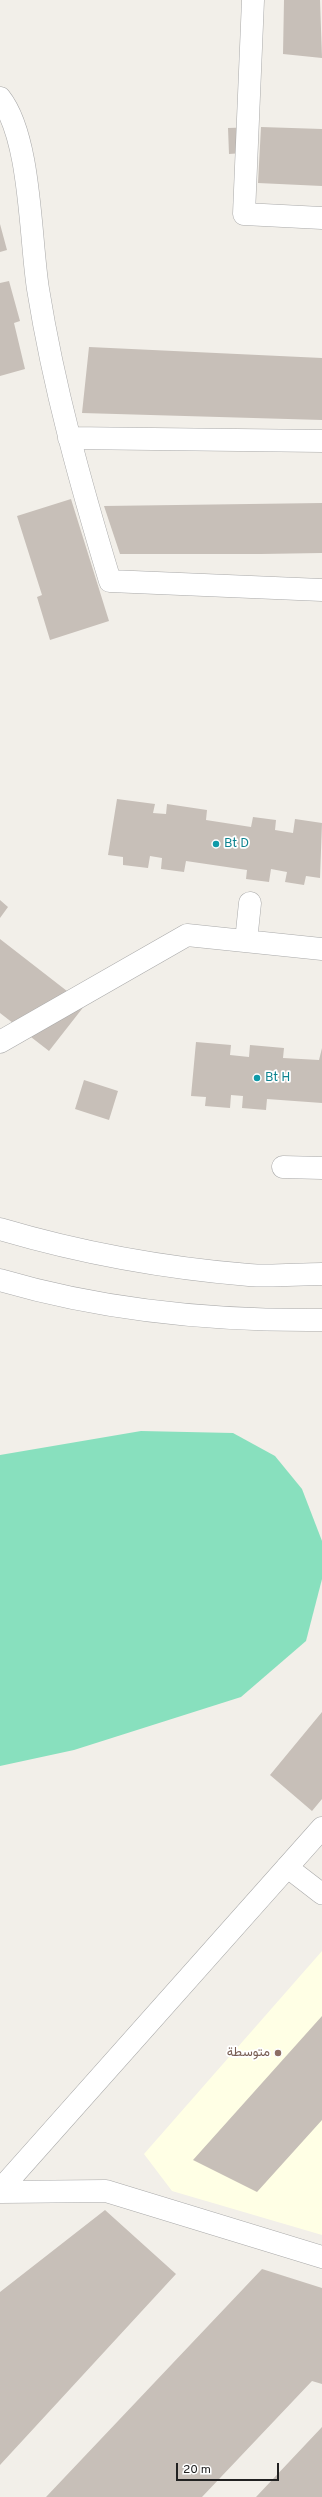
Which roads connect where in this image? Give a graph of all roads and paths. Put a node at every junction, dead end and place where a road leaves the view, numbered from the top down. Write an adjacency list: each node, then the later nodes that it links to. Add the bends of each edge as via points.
1 (252, 0): 3 (street, via 244,214)
2 (0, 98): 4 (street, via 21,144 38,290)
3 (322, 218)
4 (69, 438): 5 (street); 6 (street, via 110,581)
5 (322, 441)
6 (322, 590)
7 (250, 903): 8 (street)
8 (246, 941): 9 (street); 10 (street, via 187,935)
9 (322, 949)
10 (0, 1042)
11 (283, 1167): 12 (street)
12 (322, 1168)
13 (0, 1229): 14 (street, via 52,1244 118,1258 250,1275)
14 (322, 1274)
15 (0, 1280): 16 (street, via 104,1303 168,1312 264,1321)
16 (322, 1320)
17 (322, 1828): 18 (street)
18 (287, 1867): 19 (lane); 20 (street)
19 (322, 1894)
20 (0, 2191): 21 (street, via 106,2191)
21 (322, 2257)

